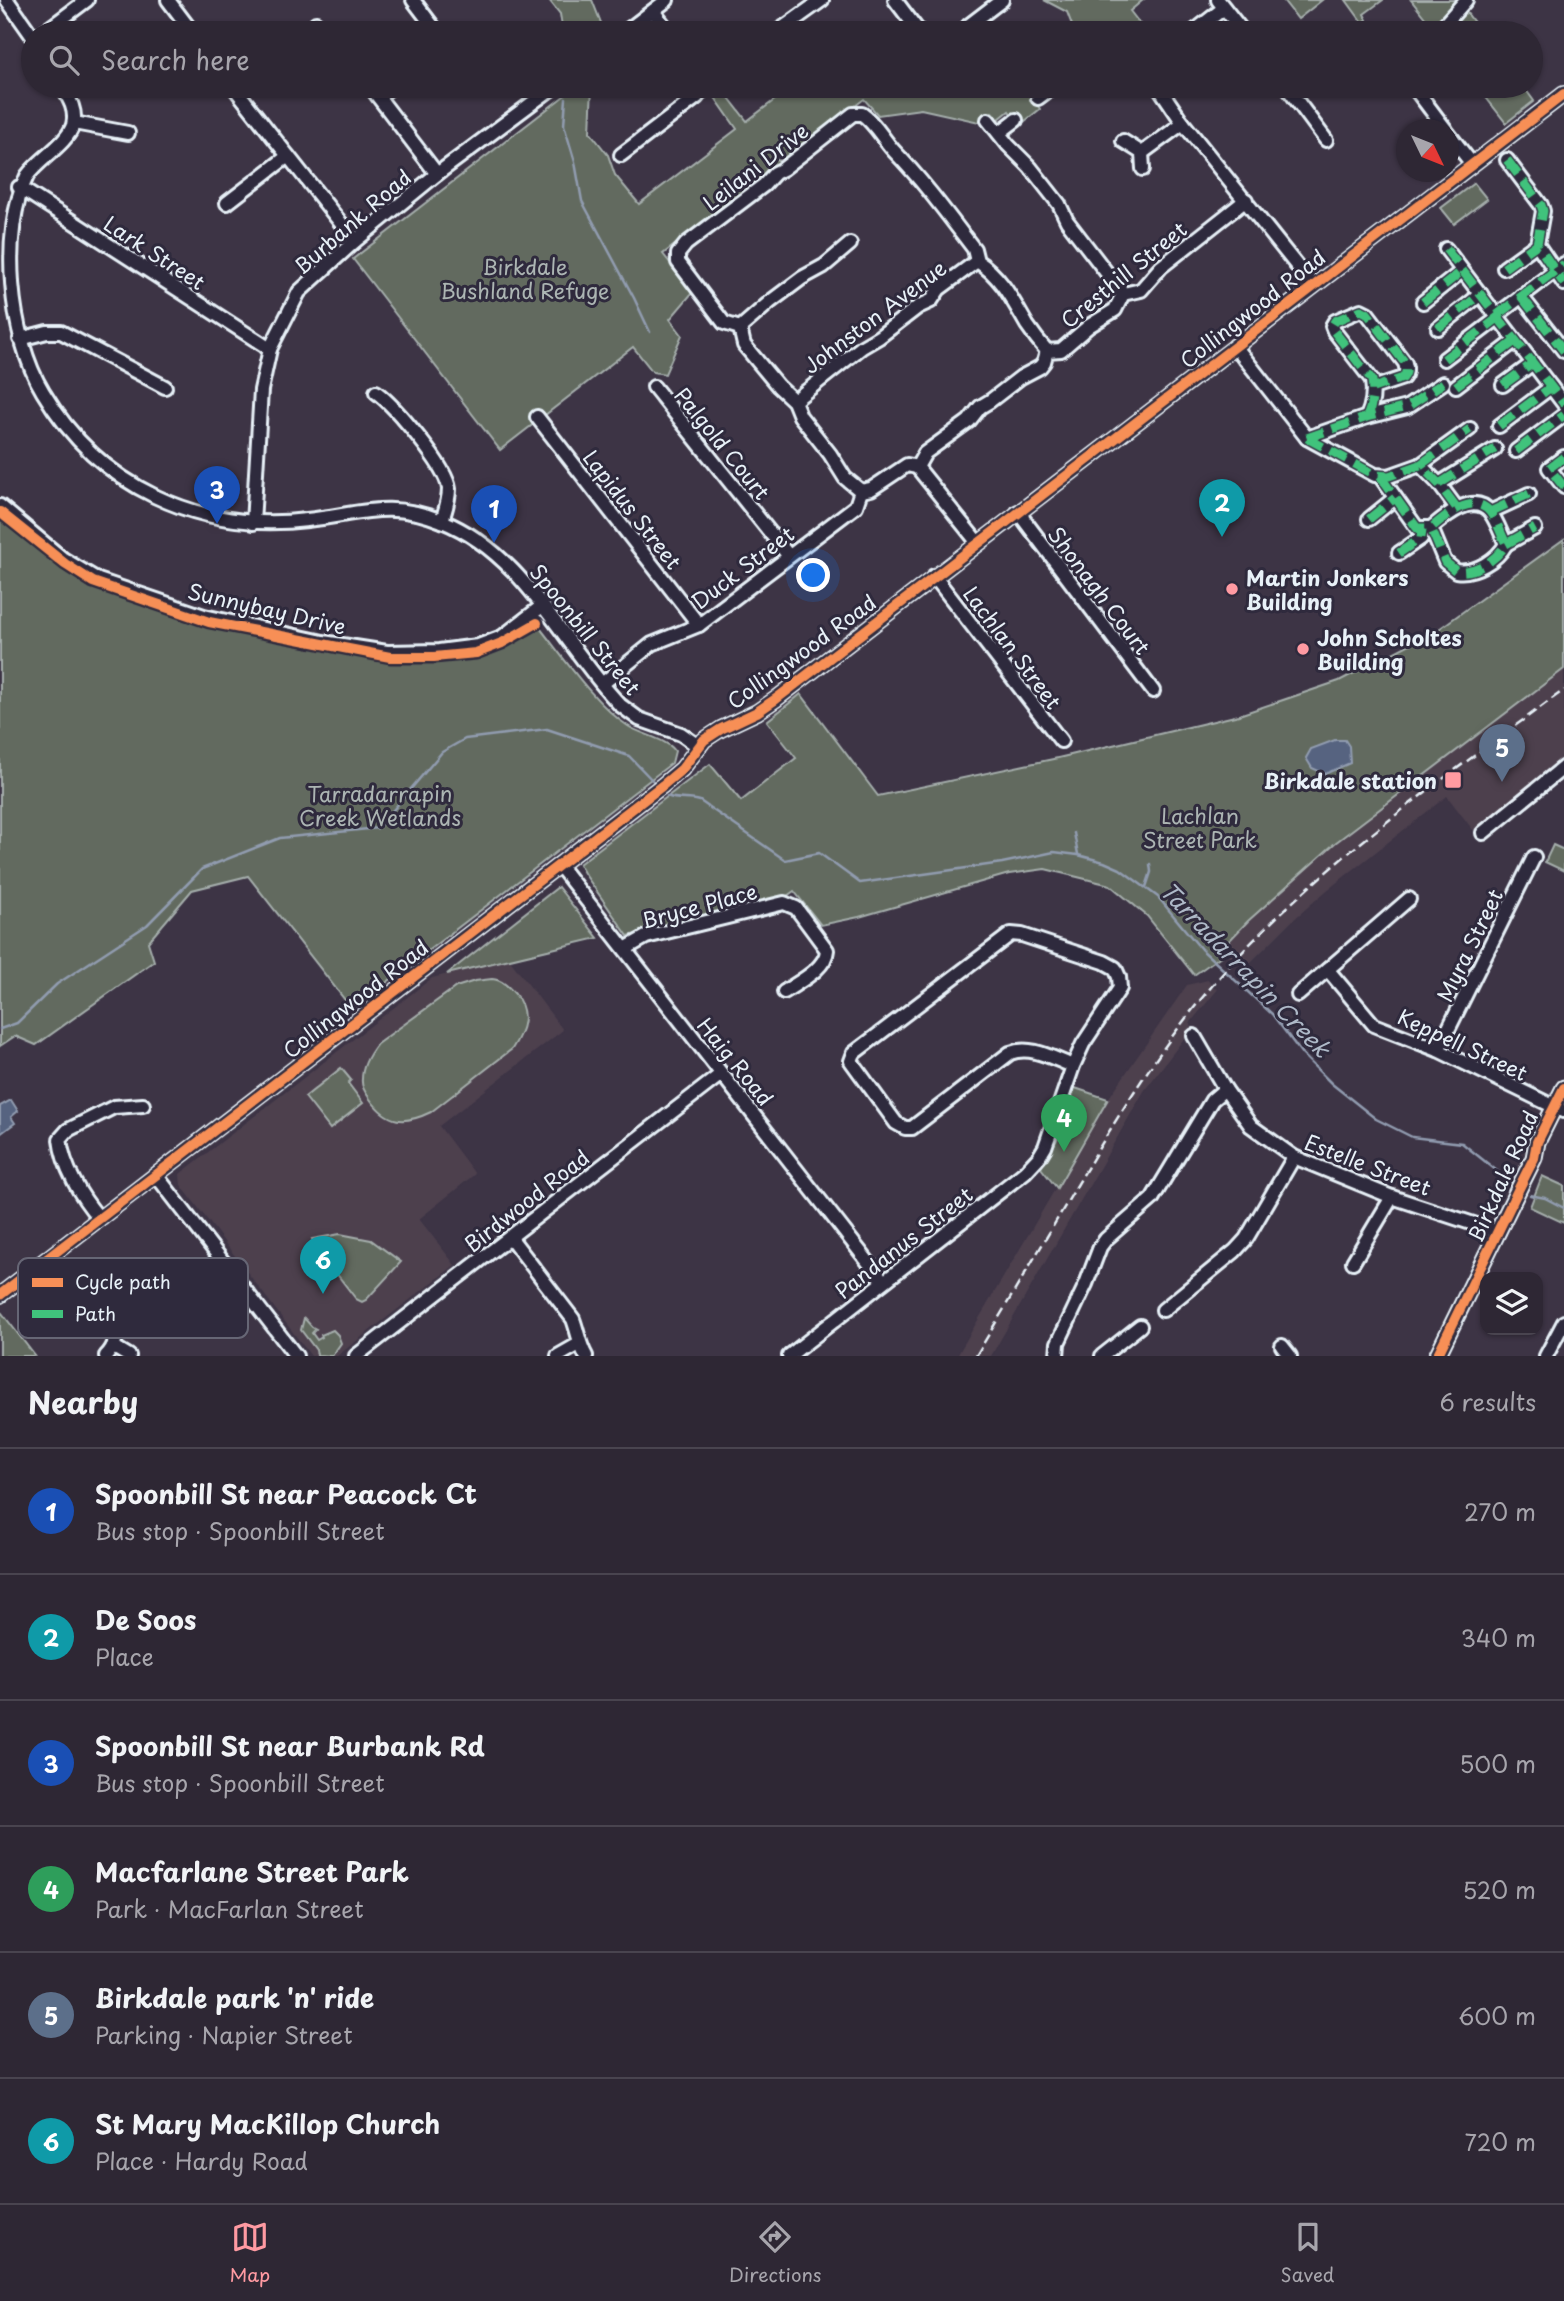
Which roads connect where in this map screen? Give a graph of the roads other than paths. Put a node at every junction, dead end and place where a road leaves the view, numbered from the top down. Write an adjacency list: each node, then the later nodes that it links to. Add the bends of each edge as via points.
1 (7, 0): 12 (street)
2 (87, 0): 13 (street)
3 (168, 0): 14 (street)
4 (413, 0): 15 (street)
5 (667, 0): 11 (street)
6 (822, 0): 18 (street)
7 (895, 0): 19 (street)
8 (1002, 0): 20 (street)
9 (1466, 0): 23 (street)
10 (1221, 4): 21 (street); 22 (street)
11 (653, 11): 16 (street); 17 (street)
12 (22, 21)
13 (59, 21)
14 (184, 21)
15 (429, 21)
16 (640, 21)
17 (661, 21)
18 (793, 21)
19 (911, 21)
20 (975, 21)
21 (1204, 21)
22 (1234, 21)
23 (1448, 21)
24 (1564, 94): 47 (street, Collingwood Road)
25 (68, 98): 36 (street)
26 (242, 98): 45 (street)
27 (379, 98): 49 (street)
28 (539, 98): 49 (street, Burbank Road)
29 (696, 98): 44 (street)
30 (1166, 98): 37 (street)
31 (1298, 98): 40 (street)
32 (1422, 98): 33 (street)
33 (1438, 119)
34 (988, 120): 39 (street)
35 (1016, 120): 39 (street)
36 (74, 123): 38 (street); 50 (street, Spoonbill Street)
37 (1183, 123): 43 (street); 51 (street)
38 (128, 133)
39 (999, 133): 63 (street, via 1059,204)
40 (1326, 140)
41 (1123, 141): 43 (street)
42 (1459, 146): 47 (street)
43 (1142, 153): 48 (street)
44 (621, 155)
45 (288, 156): 52 (street); 53 (street)
46 (1507, 160): 55 (street, via 1541,205)
47 (1472, 163): 62 (street, Collingwood Road)
48 (1143, 169)
49 (437, 174): 53 (street, Burbank Road)
50 (19, 187): 67 (street, Spoonbill Street, via 7,226); 74 (street, Lark Street)
51 (1246, 200): 62 (street); 63 (street, Cresthill Street, via 1161,267 1140,290)
52 (227, 203)
53 (355, 241): 74 (street, Burbank Road, via 299,292)
54 (850, 244): 69 (street)
55 (1537, 244): 58 (street); 59 (street)
56 (1446, 249): 60 (street)
57 (977, 261): 69 (street, Leilani Drive, via 974,249 911,167 868,118 853,114 678,254 678,262 724,323); 75 (street, Leilani Drive, via 992,272); 87 (street, Johnston Avenue, via 939,289 931,301 862,347)
58 (1559, 267): 61 (street); 65 (street)
59 (1504, 268)
60 (1462, 271): 64 (street); 66 (street)
61 (1564, 284)
62 (1313, 286): 73 (street, Collingwood Road)
63 (1123, 294): 75 (street, Cresthill Street, via 1115,310 1061,350)
64 (1481, 294): 68 (street); 70 (street)
65 (1521, 296): 68 (street); 76 (street)
66 (1423, 302)
67 (5, 305): 71 (street, Spoonbill Street)
68 (1497, 316): 72 (street); 77 (street)
69 (740, 328): 87 (street, Leilani Drive, via 744,345)
70 (1438, 328)
71 (20, 339): 82 (street, via 61,332); 112 (street, Spoonbill Street, via 34,377 52,407 101,462 167,503)
72 (1515, 341): 78 (street); 81 (street)
73 (1235, 346): 94 (street); 108 (street, Collingwood Road)
74 (270, 349): 112 (street, Burbank Road, via 261,390)
75 (1047, 351): 99 (street, Cresthill Street, via 1040,367 979,407 972,418 925,453)
76 (1564, 351)
77 (1444, 359)
78 (1532, 363): 80 (street); 84 (street)
79 (1443, 383): 91 (street, via 1407,407)
80 (1503, 385)
81 (1457, 386)
82 (165, 387)
83 (654, 387): 118 (street, Palgold Court)
84 (1551, 387): 88 (street); 92 (street)
85 (1373, 388): 85 (street, via 1403,379 1407,368 1361,310 1332,326); 91 (street)
86 (376, 392): 111 (street, via 389,401 443,472 449,486)
87 (794, 401): 103 (street, Leilani Drive, via 845,478)
88 (1564, 404)
89 (1564, 415): 96 (street)
90 (538, 416): 121 (street, Lapidus Street)
91 (1367, 417): 94 (street)
92 (1499, 426)
93 (1470, 429): 98 (street)
94 (1307, 438): 100 (street)
95 (1494, 449): 101 (street)
96 (1516, 451)
97 (1564, 457): 102 (street, via 1549,468)
98 (1420, 465): 100 (street); 101 (street)
99 (917, 467): 103 (street, Cresthill Street, via 907,465); 115 (street)
100 (1380, 475): 105 (street)
101 (1439, 484): 107 (street)
102 (1564, 487)
103 (861, 491): 118 (street, Duck Street, via 856,506)
104 (1529, 494): 109 (street)
105 (1395, 498): 110 (street); 114 (street, via 1417,528)
106 (0, 506): 120 (street, Sunnybay Drive, via 63,559 98,580 204,617 323,642 387,652 478,646 502,637)
107 (1455, 507): 109 (street, via 1475,505); 114 (street)
108 (1018, 512): 115 (street, Collingwood Road); 123 (street, Shonagh Court)
109 (1490, 512): 116 (street)
110 (1369, 519)
111 (442, 521): 112 (street, Spoonbill Street, via 382,509); 120 (street, Spoonbill Street, via 494,552)
112 (253, 523)
113 (1535, 528): 116 (street)
114 (1426, 529): 116 (street, via 1445,562 1456,571 1491,561); 117 (street)
115 (978, 543): 119 (street, Collingwood Road)
116 (1506, 544)
117 (1399, 553)
118 (788, 555): 121 (street, Duck Street)
119 (934, 576): 124 (street, Lachlan Street); 125 (street, Collingwood Road, via 776,699 712,733)
120 (542, 606): 122 (street, Spoonbill Street)
121 (699, 625): 122 (street, Duck Street, via 652,644)
122 (601, 684): 125 (street, Spoonbill Street, via 639,719 681,734)
123 (1153, 691)
124 (1061, 741)
125 (698, 746): 129 (street, Collingwood Road, via 675,776)
126 (1564, 767): 127 (street)
127 (1483, 833)
128 (1534, 857): 136 (street, Myra Street)
129 (559, 865): 131 (street, Haig Road); 144 (street, Collingwood Road)
130 (1409, 899): 132 (street)
131 (625, 949): 133 (street, Bryce Place, via 646,937 784,903 796,908 827,950 821,965); 138 (street, Haig Road)
132 (1328, 970): 134 (street); 136 (street, Keppell Street, via 1374,1025)
133 (784, 992)
134 (1298, 995)
135 (1194, 1036): 140 (street, Estelle Street)
136 (1438, 1050): 142 (street, Keppell Street)
137 (1073, 1066): 137 (street, via 1120,988 1119,976 1115,968 1011,934 854,1053 850,1061 896,1123 905,1128 912,1128 1020,1049); 153 (street, Pandanus Street, via 1039,1157)
138 (720, 1075): 148 (street, Birdwood Road); 153 (street, Haig Road)
139 (1564, 1088): 142 (main road, Birkdale Road)
140 (1225, 1089): 143 (street, Estelle Street, via 1251,1126); 167 (street, via 1212,1100 1152,1199 1100,1247 1058,1343)
141 (143, 1105): 146 (street, via 114,1107 68,1130 60,1139 85,1201)
142 (1560, 1109): 147 (main road, Birkdale Road, via 1536,1142 1534,1157)
143 (1294, 1157): 145 (street, Estelle Street); 156 (street, via 1235,1251)
144 (156, 1175): 146 (street, Collingwood Road); 150 (street)
145 (1392, 1197): 147 (street, Estelle Street); 151 (street)
146 (99, 1218): 149 (street, Collingwood Road)
147 (1499, 1232): 169 (main road, Birkdale Road)
148 (510, 1237): 159 (street, via 573,1319); 163 (street, Birdwood Road)
149 (48, 1258)
150 (220, 1258)
151 (1353, 1262)
152 (18, 1281): 155 (street, Collingwood Road)
153 (883, 1281): 166 (street, Pandanus Street)
154 (248, 1294): 162 (street)
155 (0, 1295)
156 (1163, 1310)
157 (1564, 1322): 170 (street)
158 (1140, 1326): 168 (street)
159 (579, 1344): 164 (street); 165 (street)
160 (110, 1351): 161 (street)
161 (129, 1356)
162 (296, 1356)
163 (356, 1356)
164 (558, 1356)
165 (586, 1356)
166 (789, 1356)
167 (1057, 1356)
168 (1102, 1356)
169 (1437, 1356)
170 (1546, 1356)

